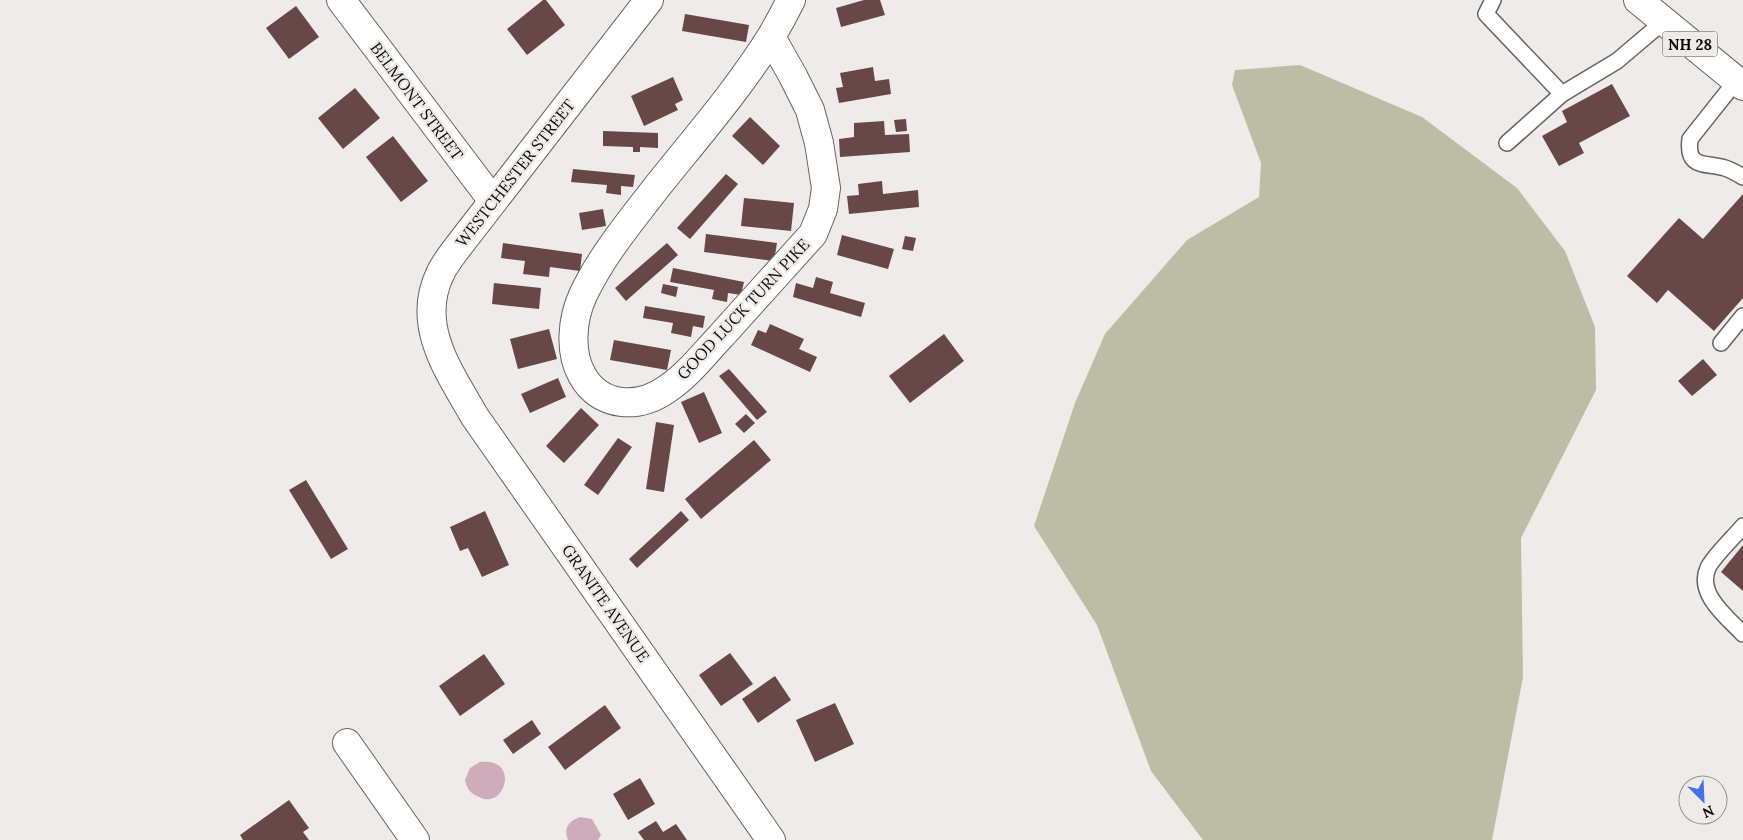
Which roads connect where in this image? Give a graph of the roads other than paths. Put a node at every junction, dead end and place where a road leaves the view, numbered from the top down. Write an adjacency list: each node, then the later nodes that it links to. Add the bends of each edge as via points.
1 (342, 0): 12 (street, BELMONT STREET)
2 (650, 0): 12 (street, WESTCHESTER STREET)
3 (791, 0): 7 (street, GOOD LUCK TURN PIKE)
4 (1493, 0): 9 (lane, via 1486,14)
5 (1638, 0): 6 (street, NH 28)
6 (1663, 22): 8 (street, NH 28); 9 (lane, via 1617,61)
7 (771, 37): 7 (street, GOOD LUCK TURN PIKE, via 810,110 819,143 826,188 824,209 813,234 693,367 667,389 644,401 622,403 604,398 586,384 577,366 574,323 582,297 613,243)
8 (1740, 83): 11 (lane, via 1690,139 1688,149 1700,165 1726,168)
9 (1562, 94): 10 (lane)
10 (1507, 143)
11 (1743, 177)
12 (493, 202): 15 (street, WESTCHESTER STREET, via 440,273 431,304 434,335)
13 (1743, 316): 14 (lane)
14 (1722, 343)
15 (445, 364): 20 (street, GRANITE AVENUE, via 476,417)
16 (1743, 526): 17 (lane, via 1708,568 1705,579 1716,607)
17 (1743, 634)
18 (347, 743): 19 (street)
19 (415, 840)
20 (771, 840)

